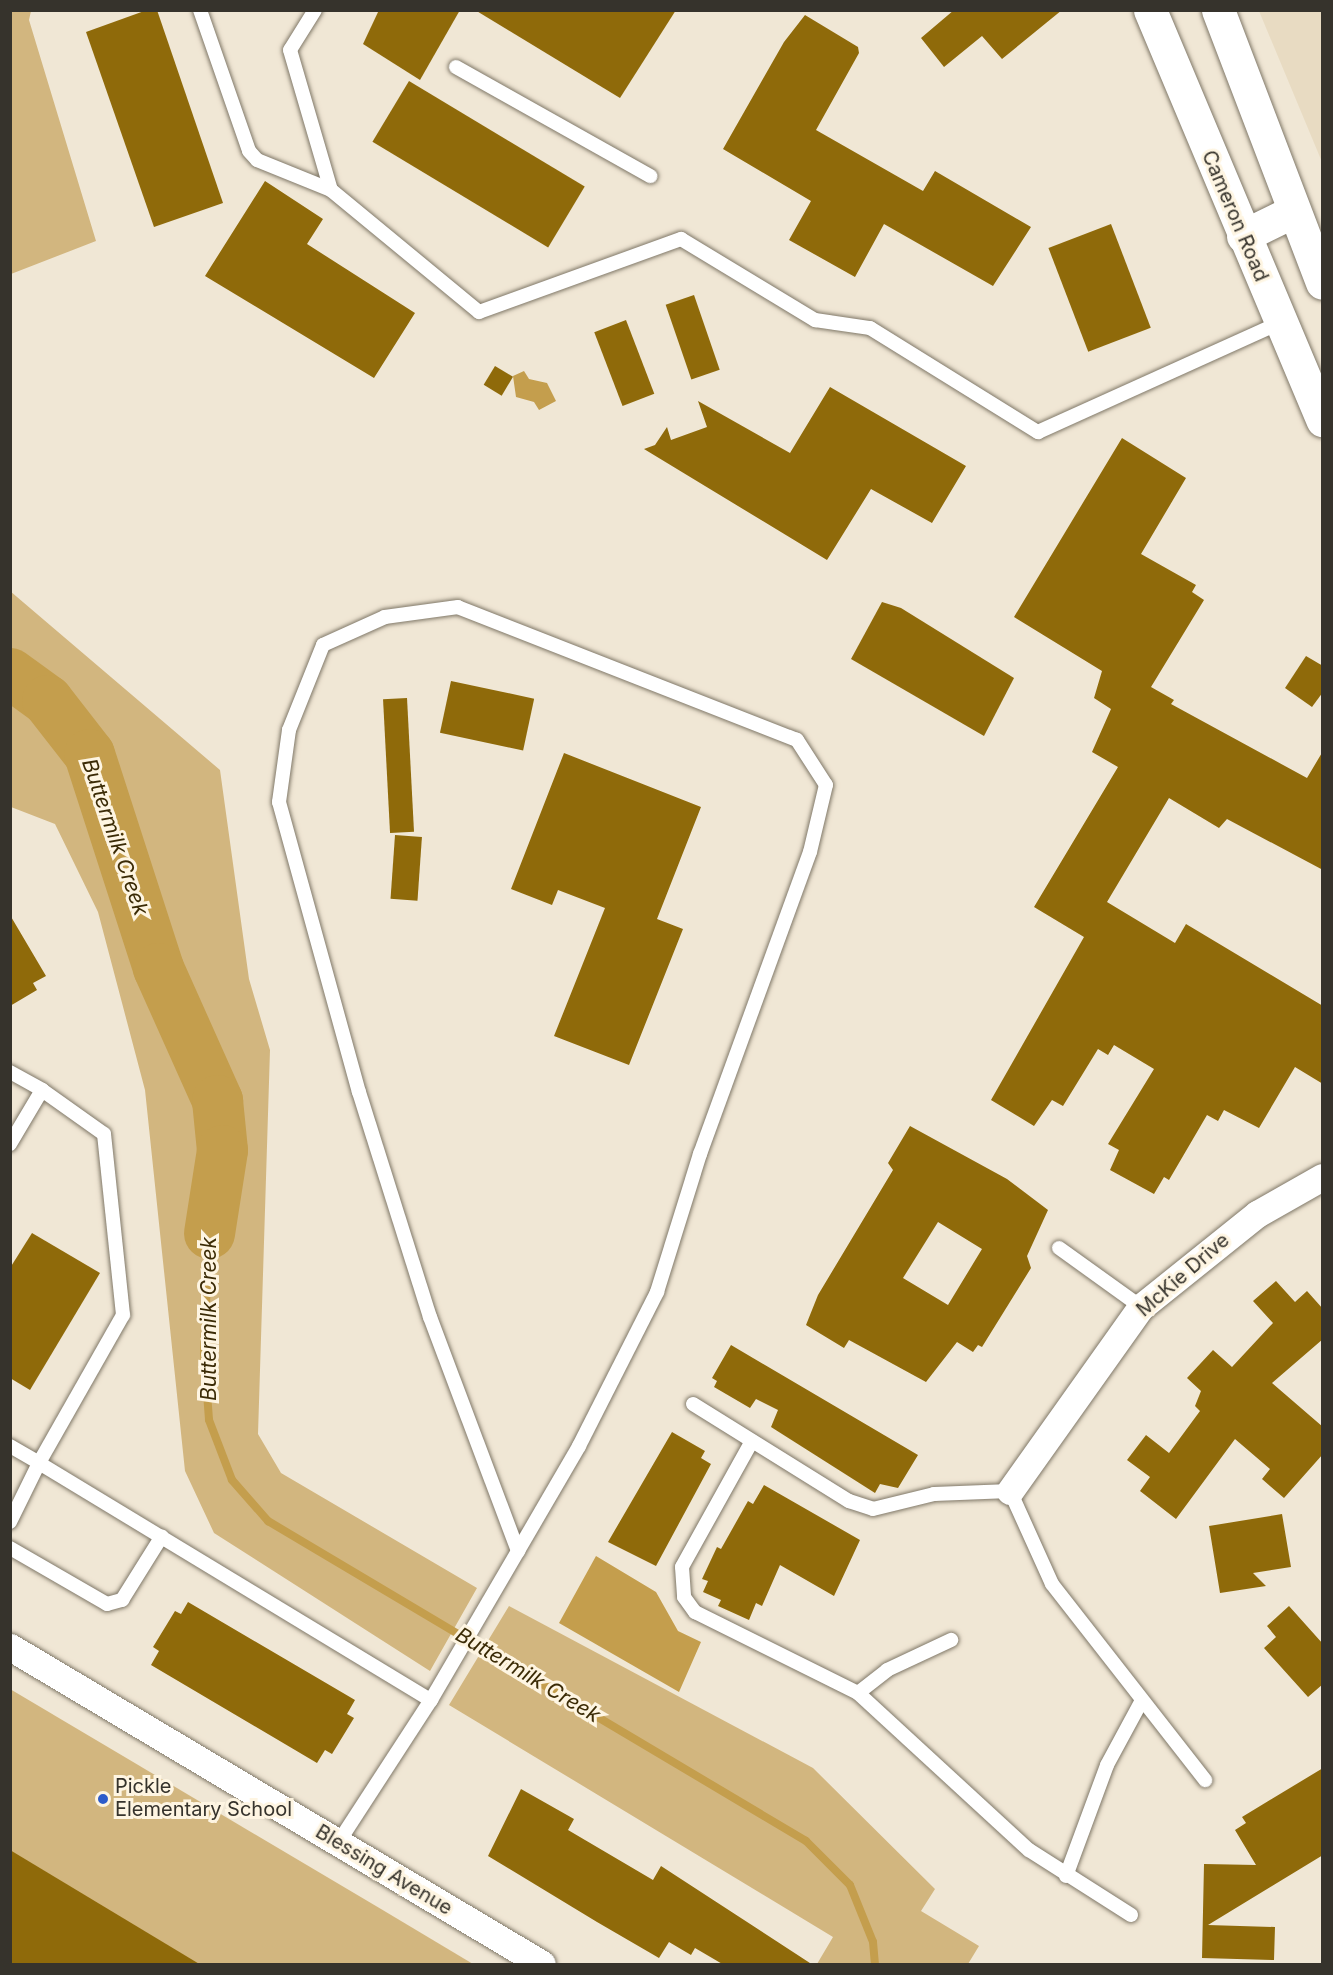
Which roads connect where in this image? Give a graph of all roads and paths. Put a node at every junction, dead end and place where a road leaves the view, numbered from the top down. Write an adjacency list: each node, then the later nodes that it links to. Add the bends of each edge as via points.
1 (200, 10): 7 (lane, via 249,151 257,160)
2 (315, 10): 7 (lane, via 290,50)
3 (1150, 10): 9 (main road, Cameron Road)
4 (1218, 10): 8 (main road)
5 (456, 67): 6 (lane)
6 (650, 177)
7 (331, 190): 11 (lane, via 479,312 681,238 815,320 870,328 1038,432)
8 (1292, 212): 9 (main road); 10 (main road)
9 (1243, 236): 11 (main road, Cameron Road)
10 (1323, 283)
11 (1279, 322): 12 (main road, Cameron Road)
12 (1323, 420)
13 (10, 1072): 14 (lane)
14 (42, 1090): 15 (lane); 22 (lane, via 104,1134 123,1315)
15 (10, 1144)
16 (1320, 1184): 18 (street, McKie Drive, via 1257,1214)
17 (1059, 1248): 18 (lane)
18 (1141, 1307): 23 (street, McKie Drive)
19 (693, 1404): 20 (lane)
20 (752, 1441): 23 (lane, via 849,1502 873,1509 934,1494); 30 (lane, via 682,1567 684,1597 708,1623)
21 (10, 1446): 22 (lane)
22 (39, 1462): 24 (lane); 25 (lane)
23 (1011, 1491): 32 (lane, via 1052,1584)
24 (10, 1522)
25 (162, 1536): 26 (lane, via 122,1600 107,1604); 31 (lane)
26 (10, 1548)
27 (518, 1551): 27 (lane, via 657,1292 810,852 826,784 797,740 458,607 385,617 323,645 289,730 279,802 359,1092 430,1317); 31 (lane)
28 (951, 1640): 30 (lane, via 887,1670)
29 (10, 1647): 34 (street, Blessing Avenue)
30 (858, 1693): 35 (lane, via 1029,1850)
31 (431, 1700): 34 (lane)
32 (1142, 1702): 33 (lane); 35 (lane, via 1107,1765)
33 (1205, 1780)
34 (338, 1843): 37 (street, Blessing Avenue)
35 (1066, 1876): 36 (lane)
36 (1131, 1916)
37 (542, 1965)

